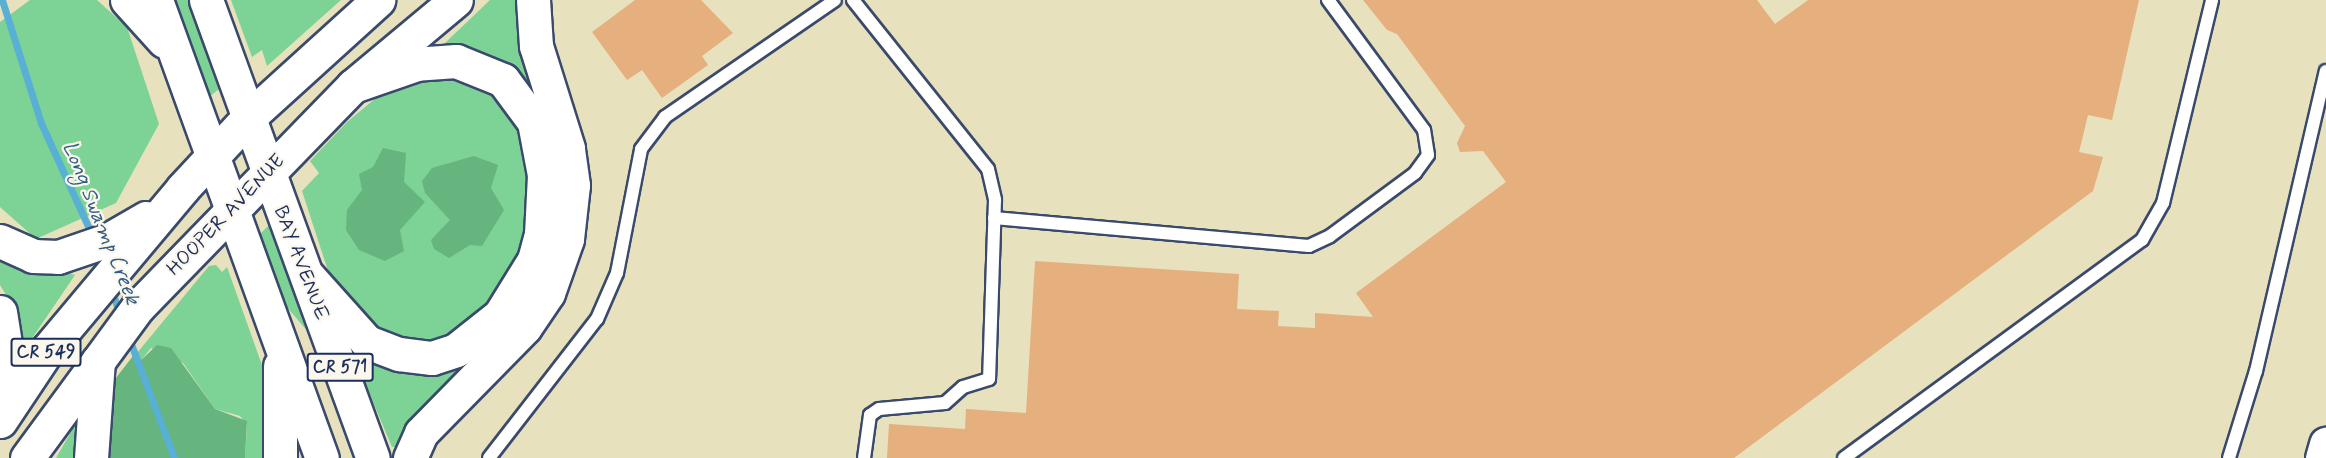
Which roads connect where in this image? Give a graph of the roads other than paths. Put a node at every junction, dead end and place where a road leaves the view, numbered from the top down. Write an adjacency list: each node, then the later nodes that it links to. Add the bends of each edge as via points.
1 (127, 0): 12 (main road)
2 (156, 0): 12 (main road, CR 571)
3 (206, 0): 15 (main road, BAY AVENUE / CR 571)
4 (378, 0): 11 (main road)
5 (456, 0): 14 (main road, HOOPER AVENUE / CR 549)
6 (533, 0): 34 (main road, via 536,46 568,148 573,185 567,239 548,293 525,327 421,433)
7 (835, 0): 35 (lane, via 665,117 641,149 617,273 597,319)
8 (853, 0): 19 (lane, via 988,169)
9 (1328, 0): 19 (lane, via 1424,130 1428,155 1415,173 1330,236 1309,246)
10 (2212, 0): 37 (lane, via 2163,202 2142,240)
11 (357, 11): 15 (main road)
12 (175, 54): 16 (main road, CR 571)
13 (2326, 70): 38 (lane, via 2256,371)
14 (353, 86): 17 (main road, HOOPER AVENUE / CR 549); 22 (main road, via 417,64 456,61 503,80 534,122 544,175 541,234 516,294 500,315 456,350 432,358 399,354 367,342)
15 (248, 118): 16 (main road); 17 (main road, BAY AVENUE / CR 571)
16 (211, 157): 18 (main road, CR 571); 21 (main road, via 168,205)
17 (267, 172): 18 (main road, HOOPER AVENUE / CR 549); 22 (main road, BAY AVENUE / CR 571)
18 (229, 211): 24 (main road, HOOPER AVENUE / CR 549, via 138,307); 25 (main road, CR 571)
19 (994, 218): 36 (lane, via 989,379 963,387 945,403 879,409 870,415)
20 (0, 241): 21 (main road, via 33,256)
21 (101, 261): 26 (main road, CR 549)
22 (307, 276): 33 (main road, BAY AVENUE / CR 571)
23 (0, 312): 26 (main road, via 5,345)
24 (102, 352): 28 (main road, HOOPER AVENUE / CR 549); 29 (main road)
25 (281, 352): 30 (main road); 31 (main road, CR 571); 32 (main road)
26 (0, 421)
27 (2326, 444): 39 (main road)
28 (27, 458)
29 (90, 458)
30 (280, 458)
31 (322, 458)
32 (340, 458)
33 (373, 458)
34 (410, 458)
35 (489, 458)
36 (864, 458)
37 (1844, 458)
38 (2229, 458)
39 (2322, 458)

